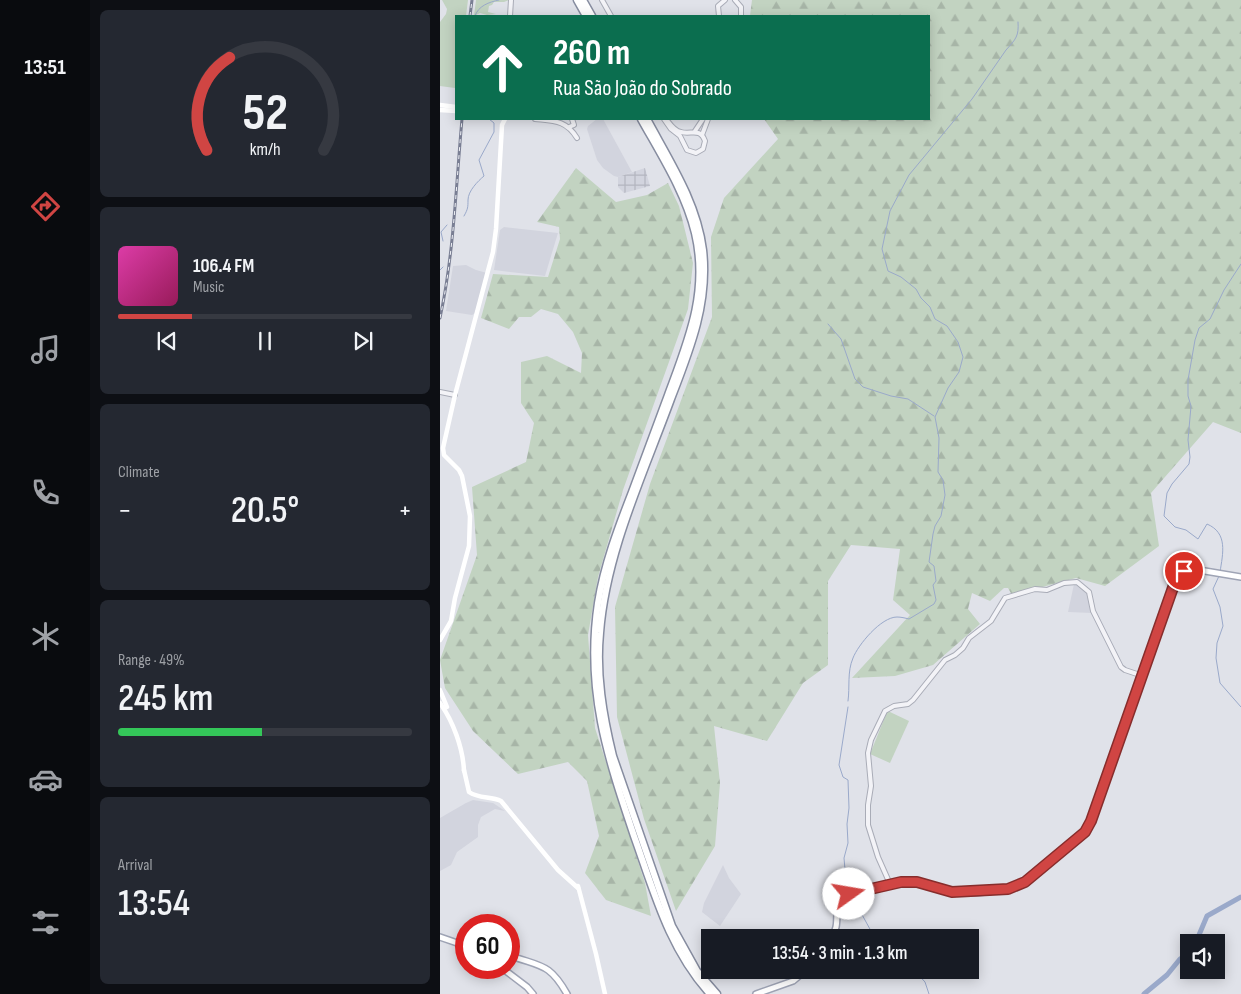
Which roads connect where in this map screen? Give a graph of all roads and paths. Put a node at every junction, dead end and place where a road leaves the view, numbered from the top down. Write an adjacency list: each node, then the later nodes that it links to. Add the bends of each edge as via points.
1 (511, 0): 7 (street)
2 (577, 0): 8 (highway)
3 (583, 0): 9 (highway)
4 (600, 0): 10 (street)
5 (725, 0): 11 (street, via 718,6)
6 (735, 0): 12 (street, via 741,6)
7 (510, 15)
8 (585, 15)
9 (591, 15)
10 (608, 15)
11 (719, 15)
12 (741, 15)
13 (440, 105): 15 (main road)
14 (455, 107): 15 (main road)
15 (448, 108): 16 (main road); 17 (main road)
16 (440, 110)
17 (455, 111)
18 (502, 120): 34 (main road, via 493,252)
19 (546, 120): 27 (street)
20 (572, 120): 27 (street, via 574,124)
21 (642, 120): 52 (highway, via 690,216 698,248 698,302 690,335 621,519 604,576 594,638 595,681 609,758 660,909 675,945)
22 (648, 120): 53 (highway, via 693,210 703,249 704,286 692,343 626,520 608,578 600,632 600,690 613,756 669,920 697,971)
23 (666, 120): 29 (street, via 676,130)
24 (666, 120): 32 (street)
25 (702, 120): 28 (street)
26 (708, 120): 30 (street)
27 (569, 127): 31 (street)
28 (695, 131): 29 (street); 30 (street)
29 (689, 132): 32 (street)
30 (702, 135): 32 (street, via 705,141 698,152 688,150)
31 (577, 138)
32 (683, 141)
33 (440, 392): 34 (street)
34 (455, 396): 36 (main road, via 442,451 462,476 470,516 469,546 451,621)
35 (1241, 577): 37 (main road, via 1193,570 1180,574)
36 (440, 640)
37 (1143, 676): 42 (main road, via 1085,832 1025,882 1008,889 952,892 912,882); 42 (street, via 1120,666 1093,611 1090,592 1077,582 1035,590 1001,602 987,625 969,638 955,655 945,660 913,700 885,711 871,740 868,753 871,786 868,825)
38 (440, 691): 39 (main road); 41 (main road)
39 (440, 699): 41 (main road)
40 (440, 703): 41 (main road)
41 (443, 708): 51 (main road, via 462,754 468,796 495,801 517,819 578,888)
42 (890, 884): 43 (main road, via 847,894 839,900)
43 (836, 929)
44 (440, 937): 45 (main road)
45 (455, 942)
46 (520, 959): 50 (main road, via 552,972)
47 (517, 979): 49 (main road)
48 (795, 979): 54 (main road)
49 (533, 994)
50 (568, 994)
51 (605, 994)
52 (710, 994)
53 (717, 994)
54 (756, 994)

